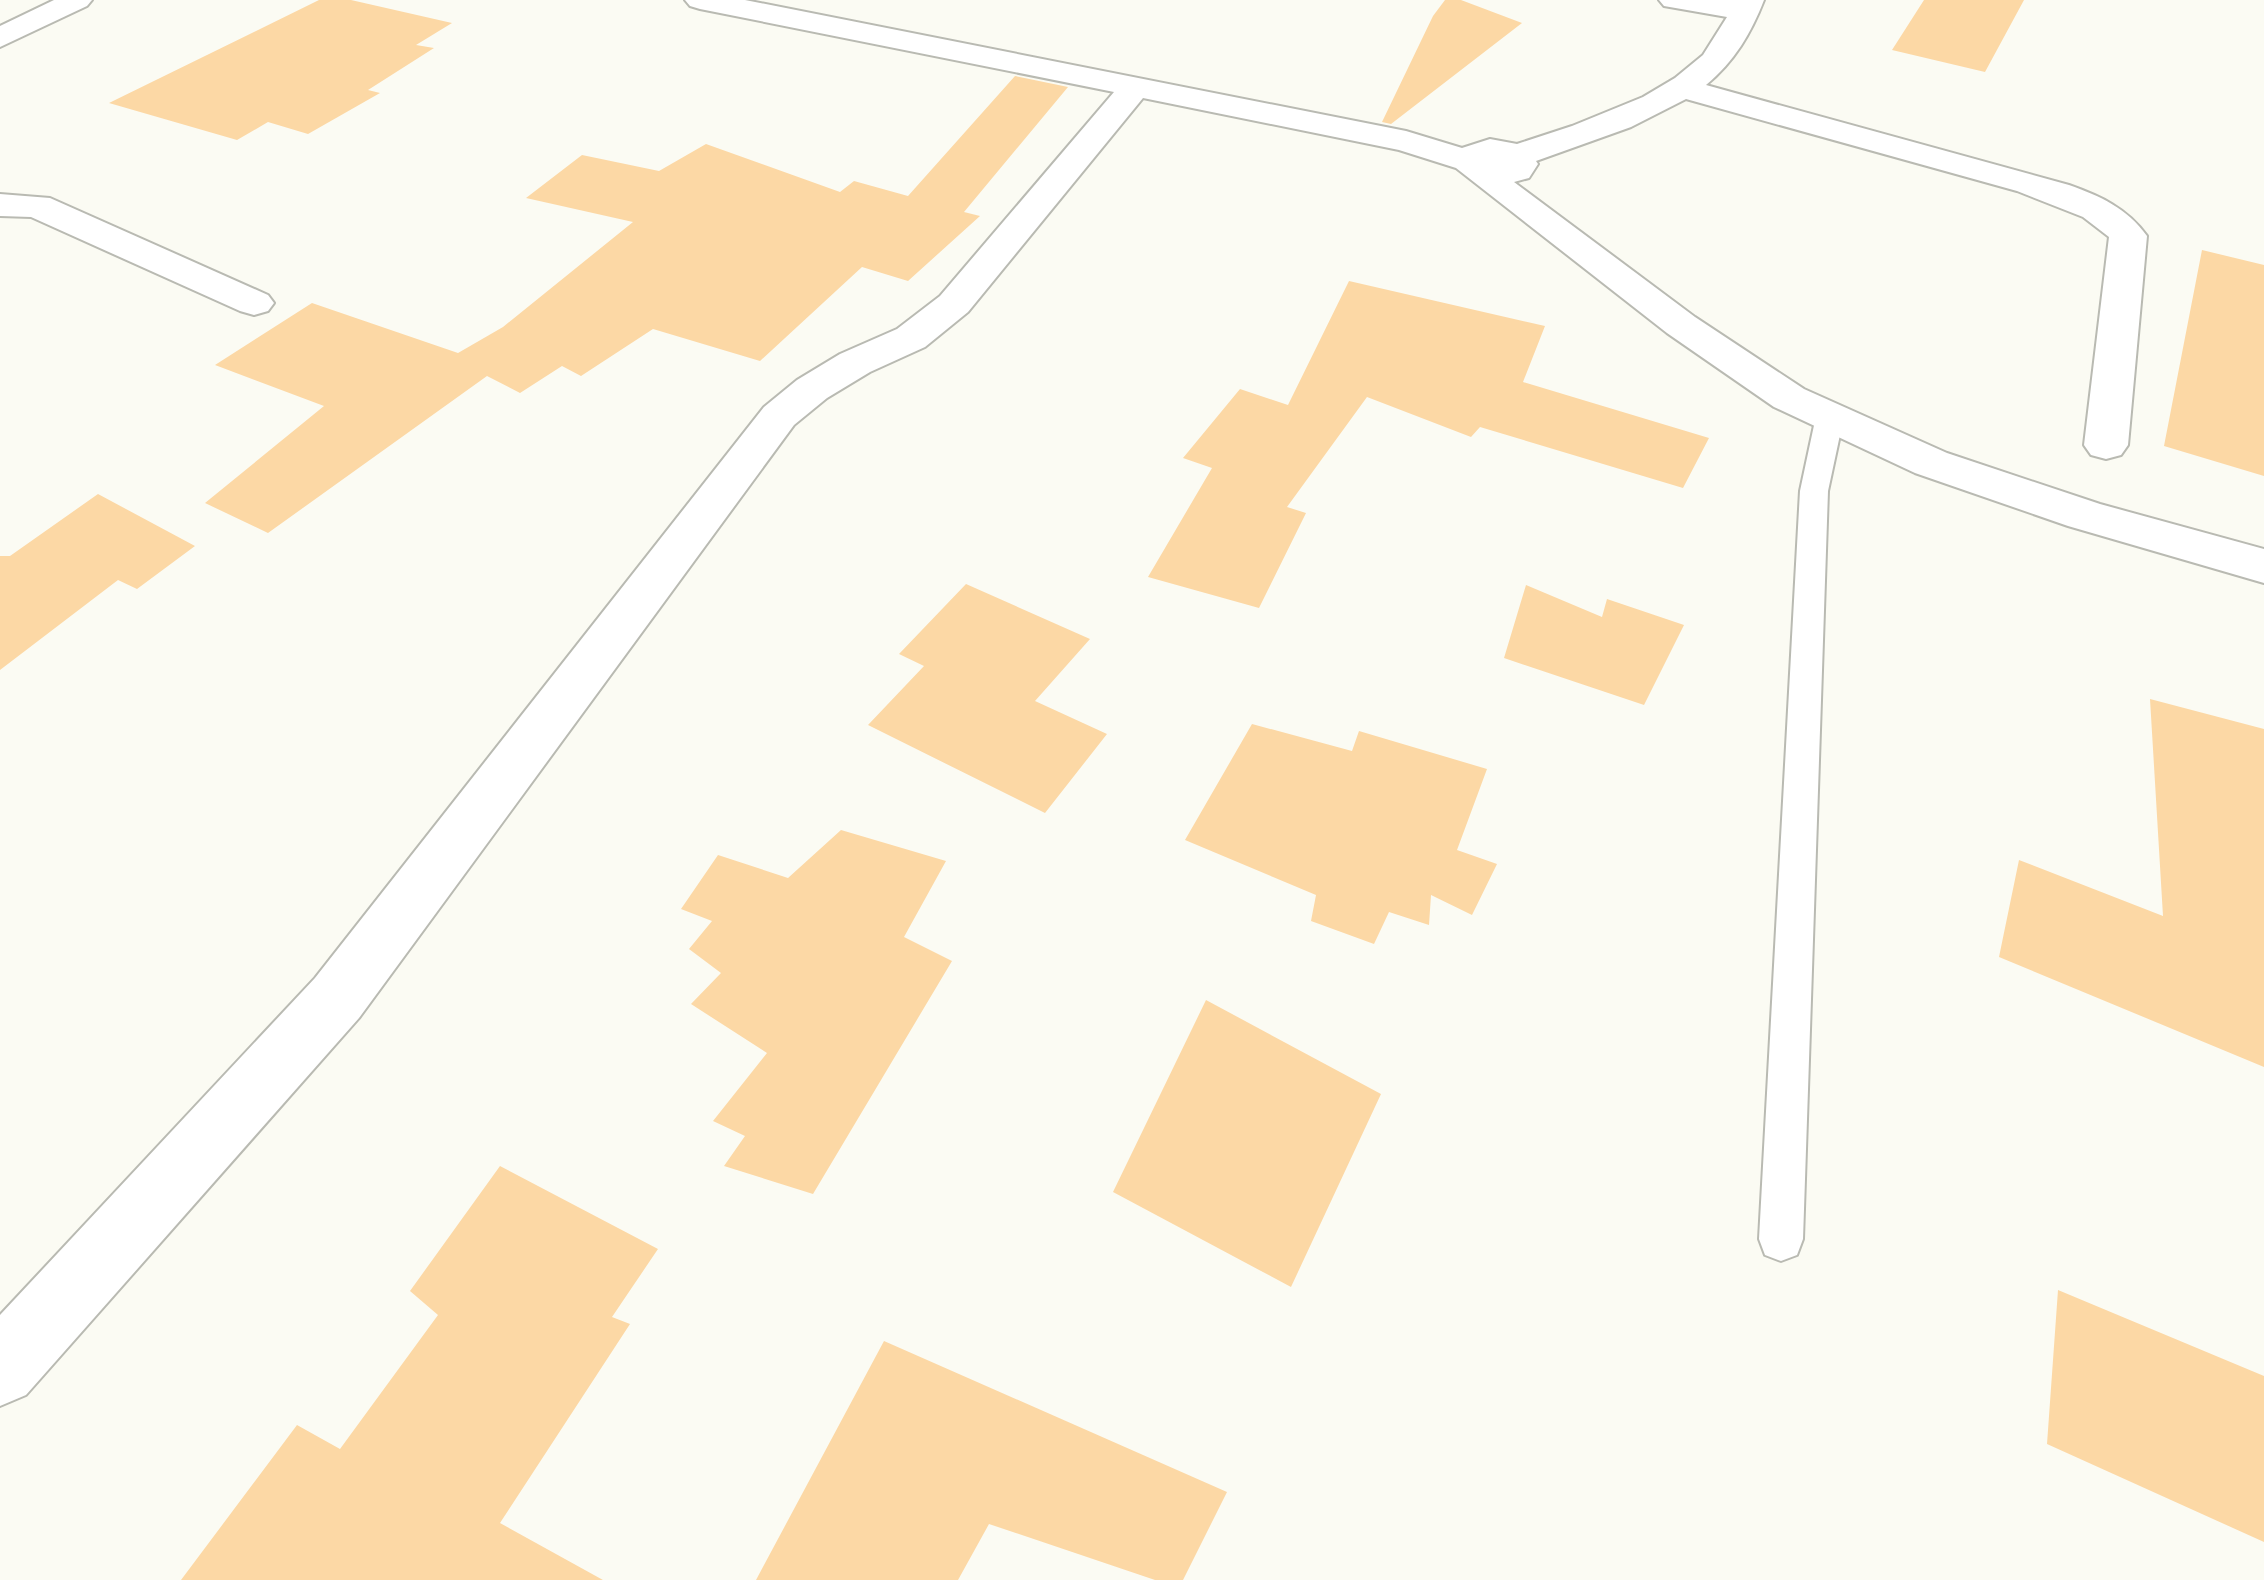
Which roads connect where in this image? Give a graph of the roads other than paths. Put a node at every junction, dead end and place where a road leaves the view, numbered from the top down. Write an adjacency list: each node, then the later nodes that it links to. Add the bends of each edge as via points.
1 (77, 0): 5 (street)
2 (700, 0): 6 (street)
3 (1674, 0): 4 (street)
4 (1748, 6): 7 (street, via 1740,28)
5 (0, 38)
6 (1134, 89): 8 (street); 17 (street, via 954,304 911,338 812,388 779,416 337,998)
7 (1684, 89): 9 (street); 14 (street, via 2010,178 2117,221 2128,236)
8 (1473, 160): 9 (street, via 1504,150); 11 (street)
9 (1517, 164): 11 (street)
10 (0, 205): 12 (street, via 37,206)
11 (1549, 224): 13 (street, via 1681,326 1789,398)
12 (254, 302)
13 (1830, 416): 15 (street, via 1931,463); 16 (lane, via 1814,491)
14 (2106, 446)
15 (2264, 566)
16 (1781, 1240)
17 (0, 1369)

